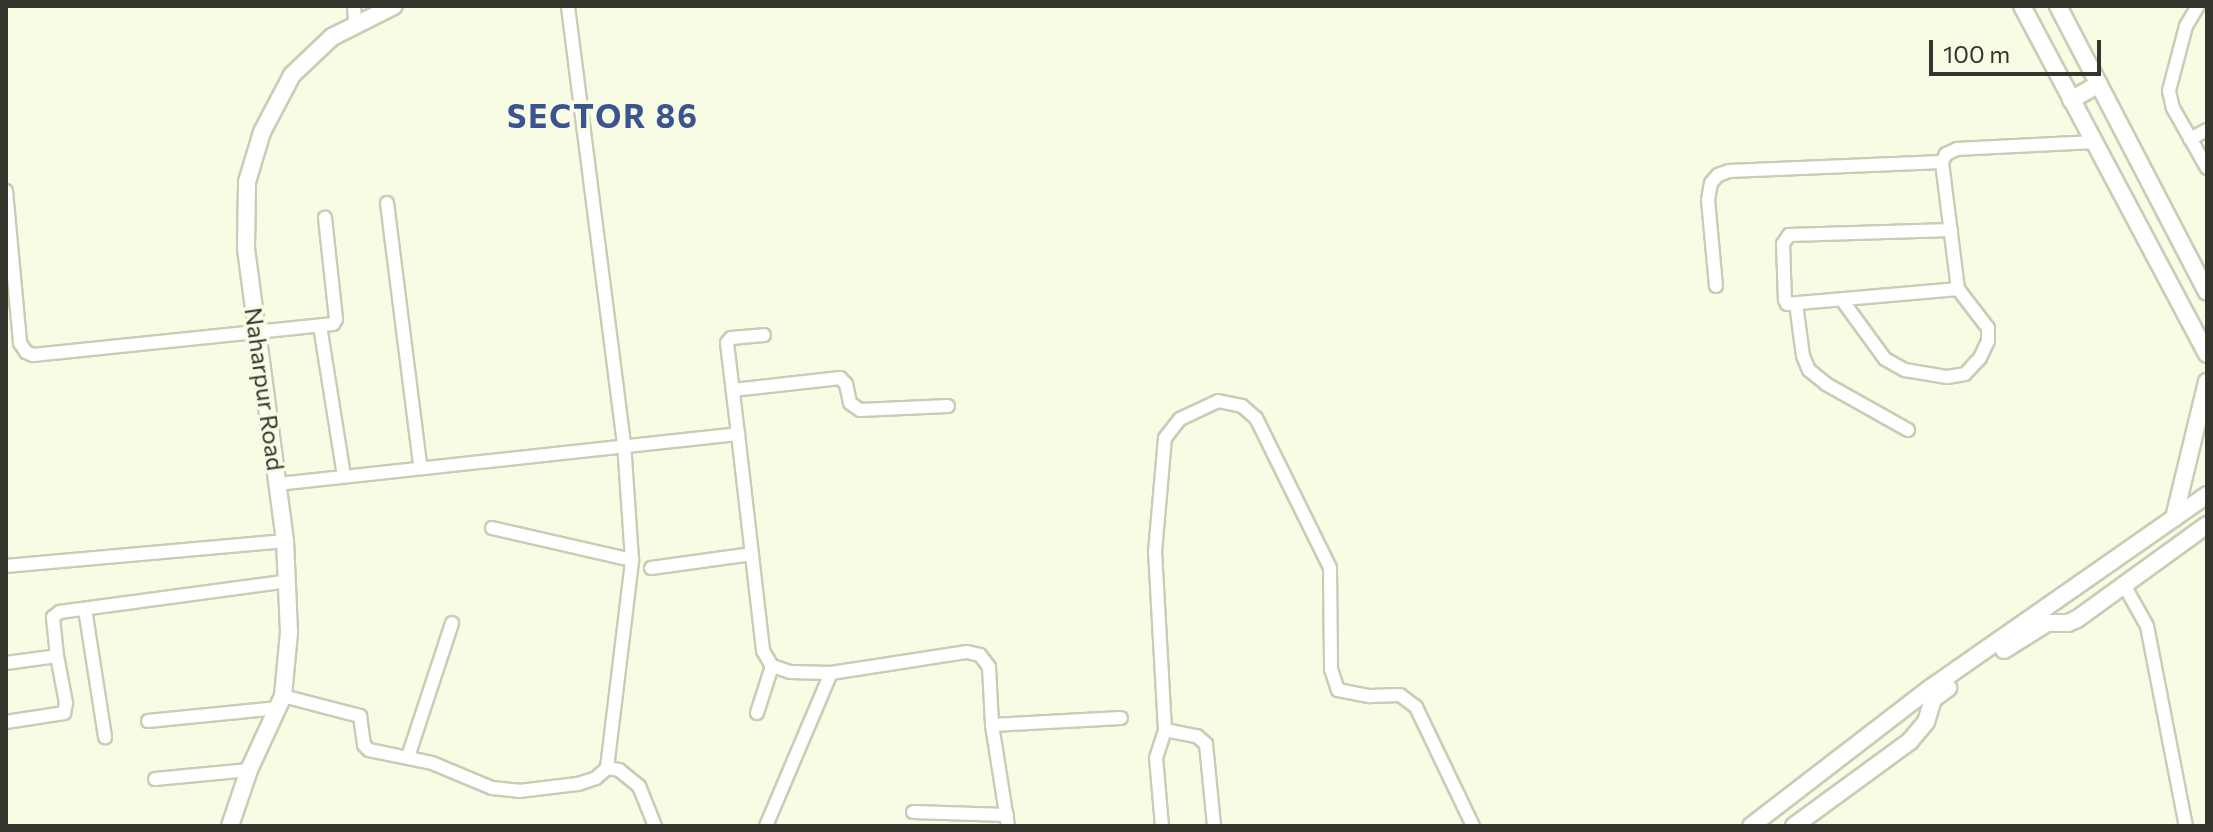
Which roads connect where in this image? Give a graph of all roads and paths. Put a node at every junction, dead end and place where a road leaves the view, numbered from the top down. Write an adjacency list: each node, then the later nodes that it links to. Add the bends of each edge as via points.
1 (568, 6): 33 (street)
2 (2022, 6): 8 (street)
3 (2058, 6): 7 (street)
4 (2198, 6): 10 (street, via 2186,26 2169,91)
5 (390, 7): 6 (street, Naharpur Road)
6 (354, 14): 25 (street, Naharpur Road, via 292,75 262,132 247,182 246,212)
7 (2099, 84): 8 (street); 21 (street)
8 (2071, 100): 11 (street)
9 (2207, 130): 10 (street)
10 (2190, 139): 13 (street)
11 (2093, 142): 12 (street, via 1957,149); 27 (street)
12 (1942, 162): 17 (street); 19 (street, via 1718,175 1708,200)
13 (2207, 168)
14 (6, 191): 18 (street)
15 (387, 203): 34 (street)
16 (325, 218): 24 (street, via 336,319)
17 (1951, 230): 20 (street); 23 (street, via 1789,235 1783,244 1785,300)
18 (10, 268): 25 (street, via 20,343 33,355)
19 (1716, 286)
20 (1958, 289): 22 (street); 22 (street, via 1984,318 1988,341 1973,369 1947,377 1905,370 1885,359)
21 (2207, 292)
22 (1842, 300): 23 (street)
23 (1796, 304): 31 (street, via 1809,370)
24 (320, 326): 25 (street); 35 (street)
25 (257, 333): 36 (street, Naharpur Road)
26 (764, 335): 29 (street, via 731,338 727,343)
27 (2207, 354)
28 (2207, 382): 38 (street)
29 (733, 390): 30 (street, via 840,378 850,403 860,410); 32 (street)
30 (948, 406)
31 (1908, 430)
32 (738, 434): 33 (street); 42 (street)
33 (624, 444): 34 (street); 43 (street)
34 (420, 466): 35 (street)
35 (344, 476): 36 (street)
36 (278, 484): 41 (street, Naharpur Road)
37 (2207, 495): 38 (street)
38 (2174, 518): 74 (street, via 1929,689)
39 (2207, 525): 47 (street)
40 (492, 528): 43 (street)
41 (285, 541): 44 (street); 46 (street, Naharpur Road)
42 (752, 554): 45 (street); 52 (street, via 763,651)
43 (632, 560): 63 (street)
44 (6, 566)
45 (651, 568)
46 (288, 581): 48 (street); 54 (street, Naharpur Road, via 288,660)
47 (2124, 585): 75 (street, via 2077,619 2047,623 1971,671 1933,699 1926,722 1910,741); 76 (street, via 2147,626)
48 (85, 609): 50 (street, via 53,617); 61 (street)
49 (452, 623): 62 (street)
50 (57, 656): 51 (street); 58 (street, via 64,713)
51 (6, 663)
52 (772, 666): 53 (street); 55 (street)
53 (831, 673): 59 (street, via 967,652 980,655 989,667); 70 (street)
54 (280, 702): 57 (street); 62 (street, via 355,713 363,721 365,748); 64 (street, Naharpur Road)
55 (757, 713)
56 (1121, 718): 59 (street)
57 (148, 721)
58 (6, 722)
59 (992, 725): 67 (street)
60 (1165, 730): 71 (street, via 1156,758); 72 (street, via 1197,736 1206,744); 73 (street, via 1155,552 1165,438 1180,419 1218,401 1242,406 1256,418 1330,568 1331,669 1338,690 1400,695 1416,707)
61 (105, 737)
62 (408, 757): 63 (street, via 505,790 578,784)
63 (607, 768): 69 (street, via 619,770 639,786)
64 (249, 770): 65 (street); 68 (street, Naharpur Road)
65 (155, 779)
66 (913, 812): 67 (street)
67 (1007, 821)
68 (230, 826)
69 (655, 826)
70 (766, 826)
71 (1162, 826)
72 (1214, 826)
73 (1473, 826)
74 (1751, 826)
75 (1794, 826)
76 (2186, 826)

